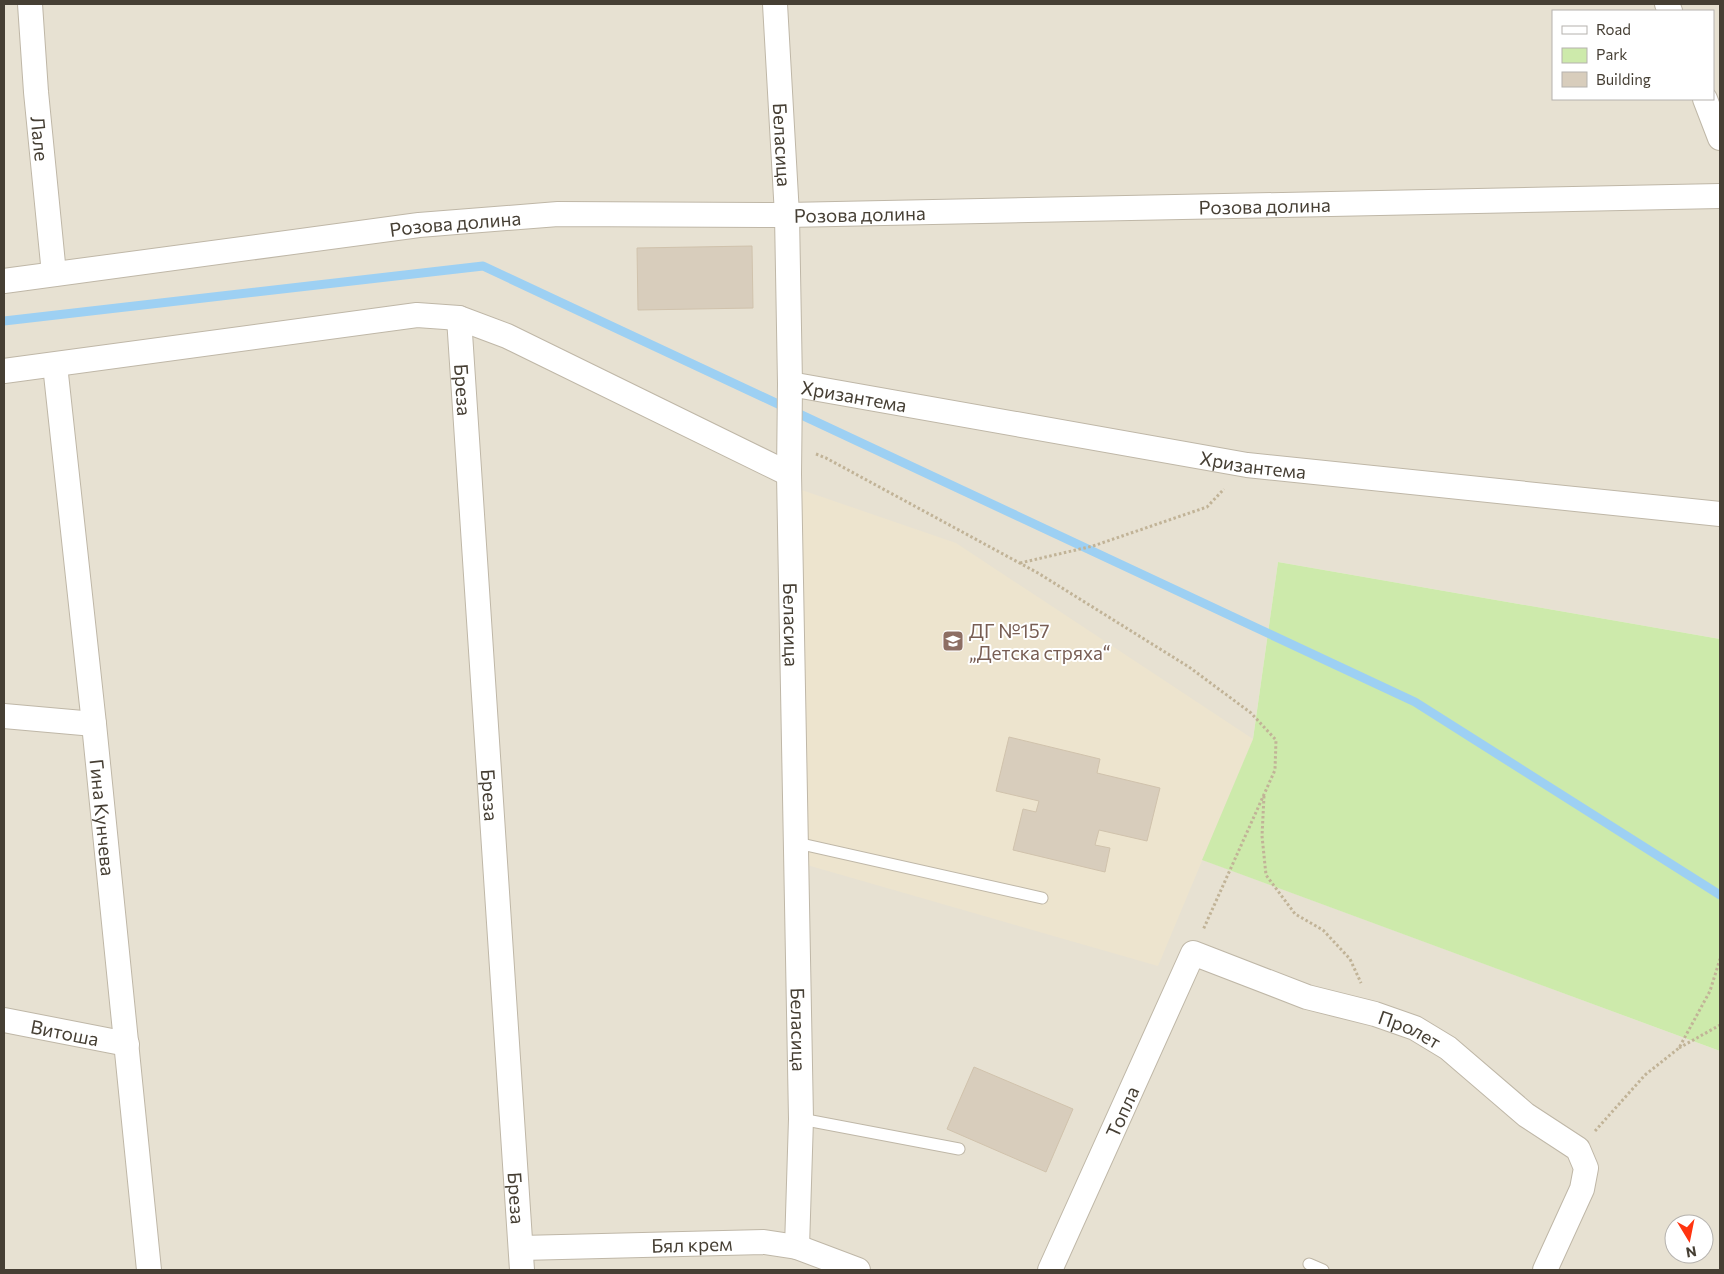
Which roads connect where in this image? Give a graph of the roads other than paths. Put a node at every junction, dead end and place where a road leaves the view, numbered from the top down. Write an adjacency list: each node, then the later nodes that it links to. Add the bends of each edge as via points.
1 (30, 4): 7 (street, Лале)
2 (775, 4): 6 (street, Беласица)
3 (1704, 100): 4 (street)
4 (1720, 138)
5 (1720, 196): 6 (street, Розова долина)
6 (787, 215): 7 (street, Розова долина, via 558,214 419,225); 12 (street, Беласица)
7 (54, 274): 8 (street, Розова долина)
8 (4, 280)
9 (459, 318): 10 (street, via 417,315); 13 (street, via 507,336); 25 (street, Бреза)
10 (55, 365): 11 (street); 16 (street, Гина Кунчева)
11 (4, 371)
12 (790, 384): 13 (street, Беласица); 14 (street, Хризантема, via 1247,465)
13 (789, 474): 17 (street, Беласица)
14 (1720, 514)
15 (4, 716): 16 (street)
16 (94, 724): 21 (street, Гина Кунчева)
17 (797, 843): 18 (lane); 22 (street, Беласица)
18 (1042, 898)
19 (1193, 953): 29 (street, Топла); 31 (street, Пролет, via 1307,996 1415,1028 1448,1048 1582,1159 1582,1189)
20 (4, 1020): 21 (street, Витоша)
21 (127, 1044): 27 (street, Гина Кунчева)
22 (800, 1119): 23 (lane); 24 (street, Беласица)
23 (959, 1149)
24 (797, 1247): 25 (street, Бял крем, via 764,1242); 28 (street, Бял крем)
25 (521, 1259)
26 (1309, 1264): 30 (lane)
27 (149, 1270)
28 (858, 1270)
29 (1050, 1270)
30 (1324, 1270)
31 (1545, 1270)

